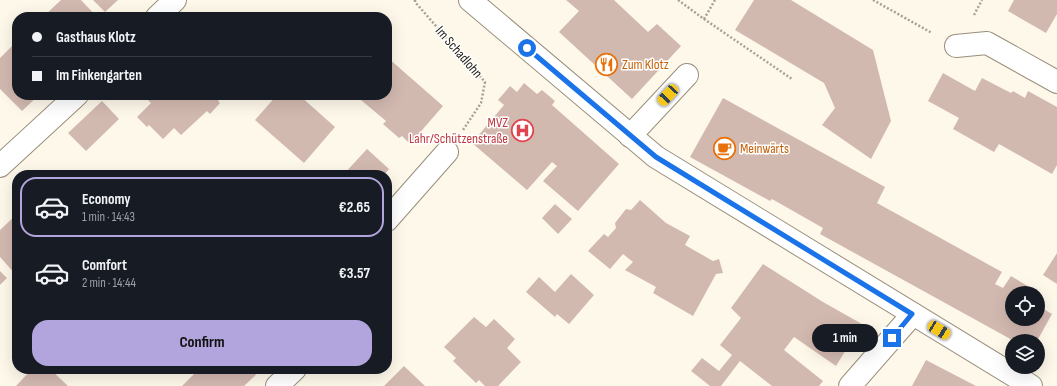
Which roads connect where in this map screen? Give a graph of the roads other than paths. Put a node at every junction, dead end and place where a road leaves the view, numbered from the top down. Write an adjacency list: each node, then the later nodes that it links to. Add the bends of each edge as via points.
1 (174, 0): 3 (street)
2 (470, 0): 8 (street)
3 (162, 12)
4 (956, 46): 6 (street, via 987,43)
5 (687, 75): 8 (street)
6 (1057, 82)
7 (72, 100): 10 (street)
8 (630, 136): 12 (street, via 656,157)
9 (447, 152): 11 (street)
10 (0, 166)
11 (392, 214)
12 (912, 314): 15 (street); 16 (street)
13 (290, 374): 14 (street)
14 (277, 386)
15 (850, 386)
16 (1031, 386)

